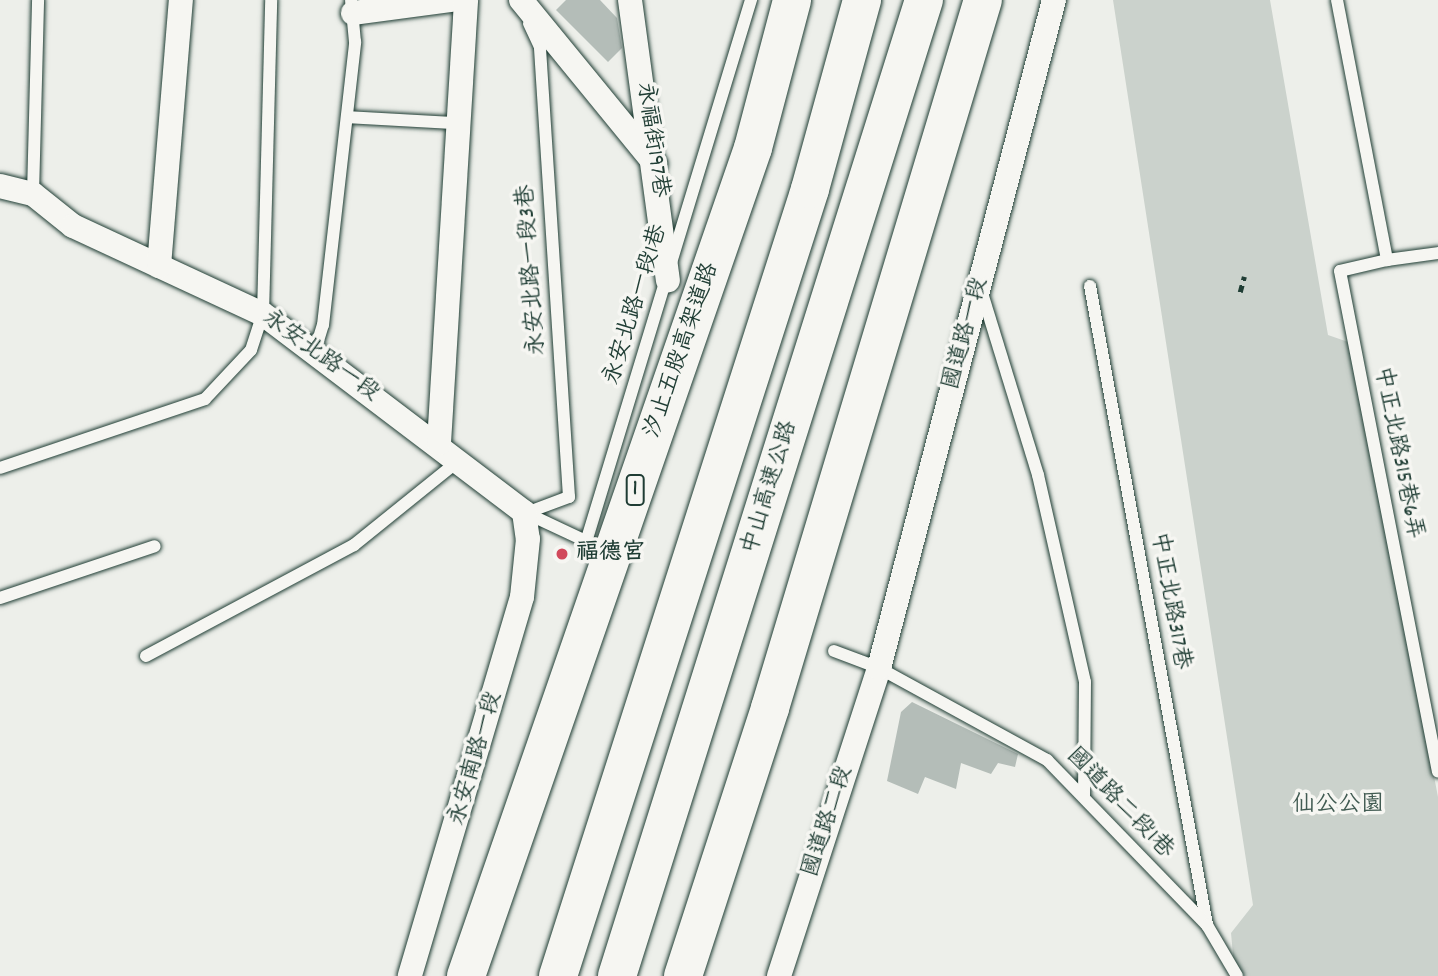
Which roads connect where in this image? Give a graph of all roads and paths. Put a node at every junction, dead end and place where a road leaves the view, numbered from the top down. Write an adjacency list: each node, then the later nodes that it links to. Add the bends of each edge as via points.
1 (38, 0): 20 (lane)
2 (181, 0): 23 (street)
3 (271, 0): 29 (lane)
4 (452, 0): 15 (street)
5 (466, 0): 17 (street)
6 (520, 0): 18 (street); 34 (lane, 永安北路一段3巷, via 540,47 569,497)
7 (630, 0): 18 (street, 永福街197巷)
8 (751, 0): 25 (lane, 永安北路一段1巷)
9 (792, 0): 44 (highway, 汐止五股高架道路 / 1, bridge, via 753,148)
10 (862, 0): 45 (highway, via 806,202)
11 (924, 0): 46 (highway, 中山高速公路)
12 (983, 0): 47 (highway, bridge, via 770,708)
13 (1054, 0): 26 (street, 國道路一段)
14 (1337, 0): 22 (lane)
15 (352, 7): 16 (lane, via 355,42)
16 (346, 117): 17 (lane); 30 (lane, via 323,325)
17 (456, 123): 31 (street)
18 (656, 164): 25 (street, 永福街197巷)
19 (0, 186): 20 (street, 永安北路一段)
20 (33, 194): 23 (street, 永安北路一段, via 73,226)
21 (1438, 253): 22 (lane, 中正北路315巷6弄)
22 (1387, 260): 40 (lane, 中正北路315巷6弄, via 1340,271)
23 (159, 266): 29 (street, 永安北路一段)
24 (1244, 276): 28 (path)
25 (668, 280): 34 (lane, 永安北路一段1巷, via 589,543)
26 (979, 285): 39 (street, 國道路一段); 41 (lane, via 1038,475 1085,682)
27 (1090, 286): 42 (lane, 中正北路317巷)
28 (1240, 292)
29 (263, 314): 30 (street, 永安北路一段); 33 (lane, via 251,350 205,399)
30 (314, 354): 31 (street, 永安北路一段)
31 (439, 443): 32 (street, 永安北路一段)
32 (458, 461): 34 (street, 永安北路一段); 38 (lane, via 354,545)
33 (0, 468)
34 (525, 513): 43 (street, 永安南路一段, via 528,539 522,597)
35 (155, 546): 36 (lane)
36 (0, 598)
37 (834, 651): 39 (lane, 國道路二段1巷)
38 (146, 656)
39 (879, 668): 41 (lane, 國道路二段1巷, via 1047,760); 48 (street, 國道路二段)
40 (1438, 772)
41 (1084, 797): 42 (lane, 國道路二段1巷)
42 (1207, 925): 49 (lane)
43 (410, 976)
44 (466, 976)
45 (558, 976)
46 (617, 976)
47 (683, 976)
48 (779, 976)
49 (1237, 976)

